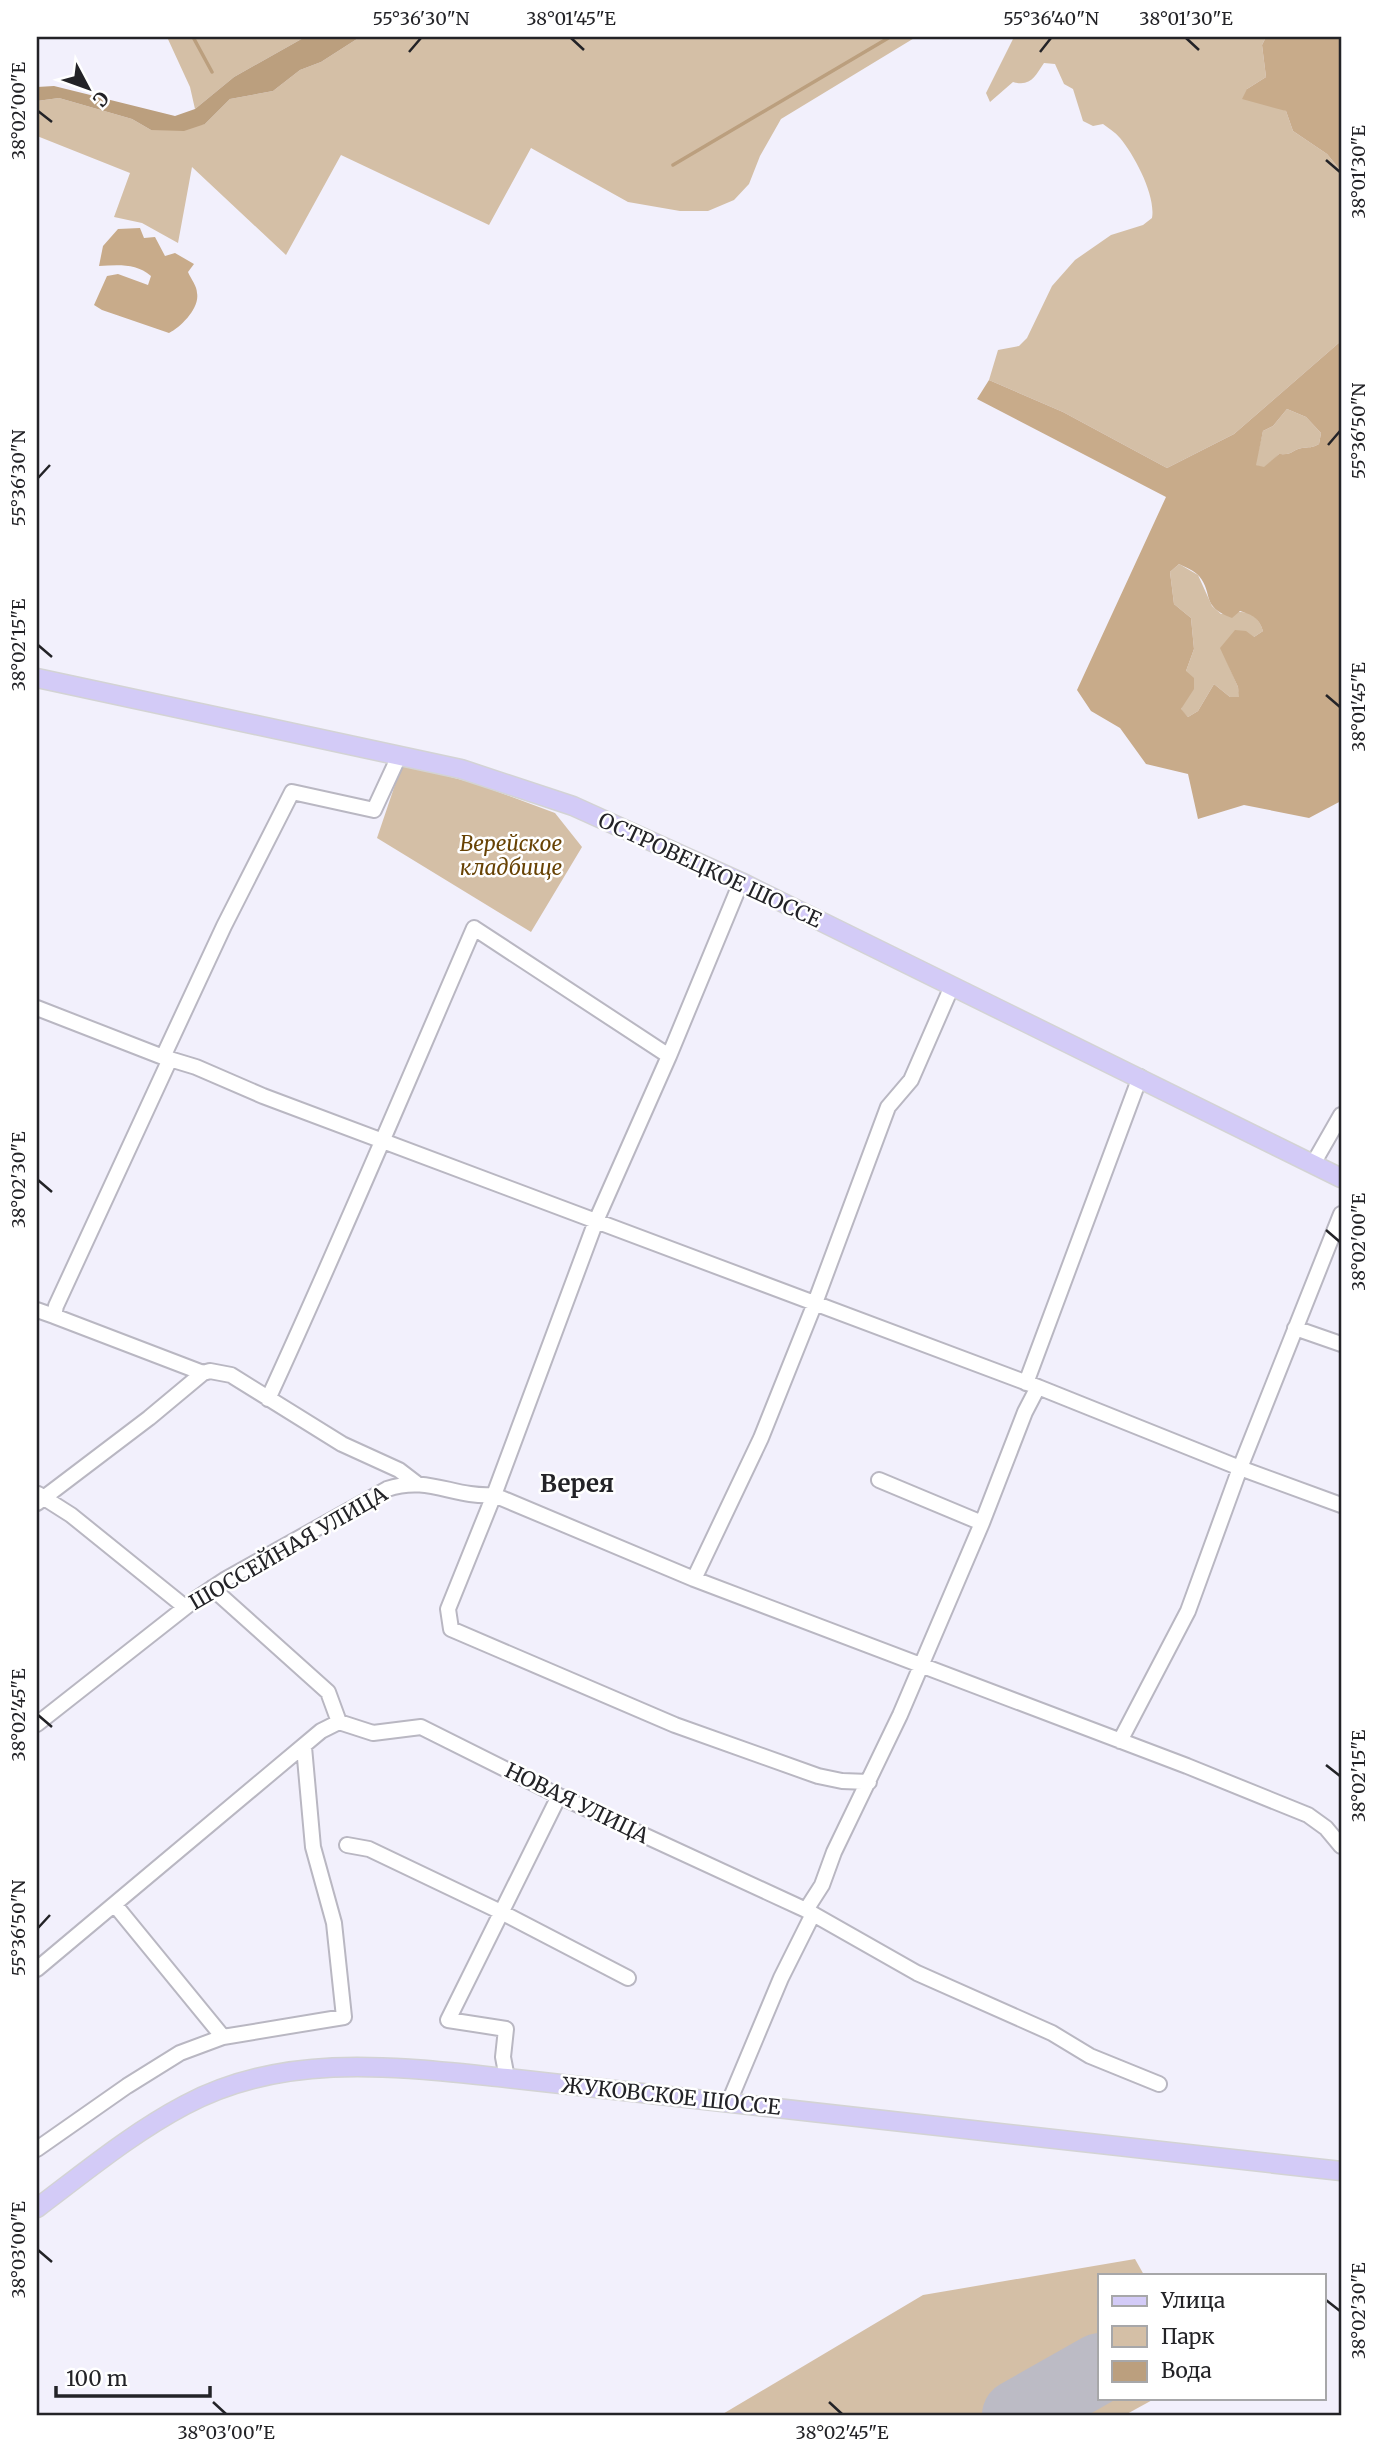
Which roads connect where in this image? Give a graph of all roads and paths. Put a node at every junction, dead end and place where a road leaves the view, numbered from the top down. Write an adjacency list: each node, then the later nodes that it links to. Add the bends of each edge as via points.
1 (37, 678): 2 (main road, ОСТРОВЕЦКОЕ ШОССЕ)
2 (399, 756): 3 (main road, ОСТРОВЕЦКОЕ ШОССЕ, via 461,769 573,806); 7 (street, via 374,810 292,792 224,926)
3 (741, 883): 4 (main road, ОСТРОВЕЦКОЕ ШОССЕ); 6 (street)
4 (952, 986): 8 (main road, ОСТРОВЕЦКОЕ ШОССЕ); 15 (street, via 911,1080 888,1107)
5 (37, 1008): 7 (street)
6 (669, 1056): 10 (street, via 474,928); 14 (street)
7 (166, 1058): 10 (street); 17 (street)
8 (1140, 1077): 11 (main road, ОСТРОВЕЦКОЕ ШОССЕ); 21 (street)
9 (1341, 1115): 11 (street)
10 (382, 1140): 14 (street); 22 (street)
11 (1313, 1164): 12 (main road, ОСТРОВЕЦКОЕ ШОССЕ)
12 (1341, 1178)
13 (1341, 1214): 18 (street)
14 (596, 1221): 15 (street); 26 (street)
15 (815, 1303): 21 (street); 30 (street, via 761,1438)
16 (37, 1310): 17 (street)
17 (54, 1316): 20 (street)
18 (1295, 1328): 19 (street); 23 (street)
19 (1341, 1344)
20 (203, 1373): 22 (street, via 231,1375); 27 (street)
21 (1032, 1385): 23 (street); 29 (street)
22 (268, 1399): 25 (street, via 342,1444 399,1469)
23 (1240, 1468): 28 (street); 36 (street, via 1188,1611)
24 (879, 1480): 29 (street)
25 (416, 1483): 26 (street, ШОССЕЙНАЯ УЛИЦА, via 470,1496); 31 (street, ШОССЕЙНАЯ УЛИЦА, via 374,1495)
26 (494, 1495): 30 (street); 38 (street, via 448,1609 451,1629 675,1725 817,1776)
27 (39, 1498): 32 (street, via 71,1515)
28 (1341, 1505)
29 (982, 1523): 33 (street)
30 (694, 1579): 33 (street)
31 (212, 1588): 32 (street, ШОССЕЙНАЯ УЛИЦА); 34 (street, via 328,1692)
32 (186, 1607): 35 (street, ШОССЕЙНАЯ УЛИЦА)
33 (920, 1665): 36 (street); 38 (street)
34 (339, 1722): 37 (street); 39 (street, НОВАЯ УЛИЦА, via 373,1733 421,1727)
35 (37, 1724)
36 (1120, 1741): 41 (street, via 1308,1815)
37 (304, 1747): 42 (street); 47 (street, via 313,1847 334,1923 344,2017)
38 (869, 1782): 44 (street)
39 (559, 1796): 43 (street); 44 (street, НОВАЯ УЛИЦА)
40 (347, 1844): 43 (street, via 369,1849)
41 (1341, 1846)
42 (115, 1905): 45 (street); 47 (street)
43 (501, 1912): 46 (street); 48 (street, via 448,2020 506,2029 503,2057)
44 (809, 1912): 49 (street, НОВАЯ УЛИЦА, via 917,1973); 50 (street)
45 (37, 1969)
46 (628, 1978)
47 (223, 2037): 51 (street, via 180,2053)
48 (507, 2078): 50 (main road, ЖУКОВСКОЕ ШОССЕ); 53 (main road, ЖУКОВСКОЕ ШОССЕ, via 354,2066 312,2067 258,2077 205,2095 168,2115)
49 (1159, 2084)
50 (729, 2102): 52 (main road, ЖУКОВСКОЕ ШОССЕ)
51 (37, 2149)
52 (1341, 2171)
53 (37, 2208)

